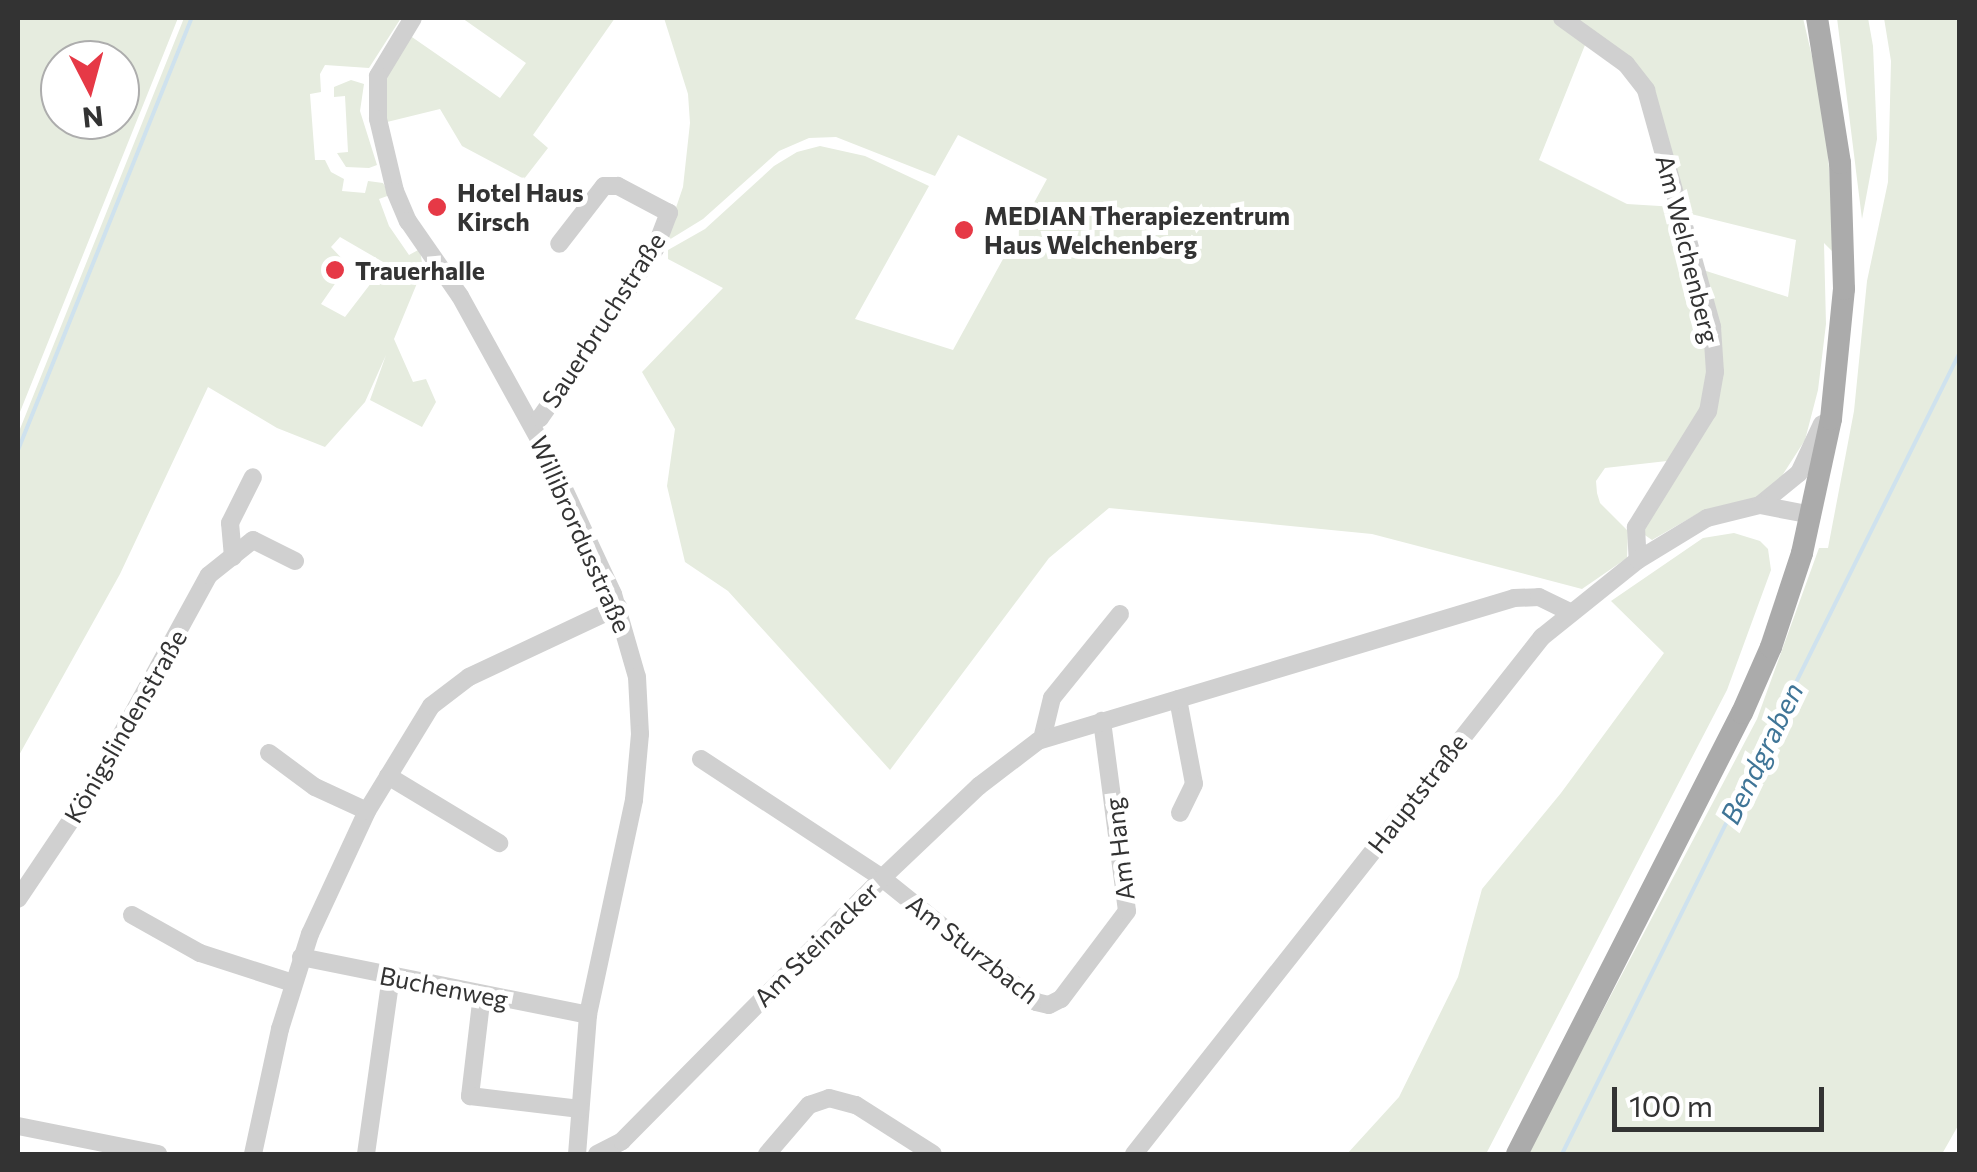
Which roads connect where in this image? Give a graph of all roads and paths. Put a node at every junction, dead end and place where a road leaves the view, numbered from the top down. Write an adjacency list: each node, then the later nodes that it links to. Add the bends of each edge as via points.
1 (413, 18): 6 (street, Willibrordusstraße, via 380,70 376,92 394,191)
2 (1562, 18): 11 (street, Am Welchenberg, via 1643,84 1712,327 1708,412 1636,526)
3 (1817, 18): 5 (main road, via 1842,192)
4 (559, 244): 6 (street, Sauerbruchstraße, via 604,186 618,186 669,213 655,249)
5 (1836, 389): 8 (street, Hauptstraße, via 1803,466); 9 (main road)
6 (531, 423): 13 (street, Willibrordusstraße)
7 (253, 477): 10 (street, via 230,523)
8 (1760, 505): 9 (street, Hauptstraße); 11 (street, Hauptstraße, via 1696,524)
9 (1812, 515): 44 (main road, via 1751,694)
10 (233, 556): 12 (street, via 253,540); 26 (street, Königslindenstraße, via 209,576 99,778)
11 (1638, 560): 14 (street, Hauptstraße)
12 (295, 561)
13 (618, 607): 21 (street, via 448,690); 33 (street, Willibrordusstraße, via 637,677 639,759)
14 (1570, 612): 16 (street, Am Steinacker, via 1540,597 1514,598); 43 (street, Hauptstraße, via 1519,662)
15 (1120, 614): 18 (street, via 1052,698)
16 (1178, 698): 17 (street, Am Steinacker); 23 (street, via 1194,784)
17 (1102, 721): 18 (street, Am Steinacker); 32 (street, Am Hang, via 1128,911 1062,999)
18 (1042, 739): 25 (street, Am Steinacker, via 987,779)
19 (269, 752): 22 (street, via 306,781)
20 (700, 760): 25 (street, Am Sturzbach)
21 (388, 776): 22 (street); 24 (street)
22 (367, 811): 28 (street)
23 (1180, 813)
24 (499, 843)
25 (882, 878): 32 (street, Am Sturzbach); 40 (street, Am Steinacker, via 622,1141)
26 (18, 899)
27 (132, 915): 30 (street, via 200,953)
28 (302, 958): 29 (street, Buchenweg); 30 (street)
29 (391, 976): 31 (street, Buchenweg); 38 (street)
30 (292, 983): 37 (street)
31 (482, 994): 33 (street, Buchenweg); 34 (street, via 470,1096)
32 (1047, 1006)
33 (588, 1015): 34 (street, Willibrordusstraße)
34 (580, 1109): 39 (street, Willibrordusstraße)
35 (18, 1126): 36 (street)
36 (158, 1154)
37 (254, 1154)
38 (366, 1154)
39 (576, 1154)
40 (597, 1154)
41 (768, 1154): 42 (street, via 809,1105 829,1098 856,1105)
42 (933, 1154)
43 (1134, 1154)
44 (1517, 1154)

